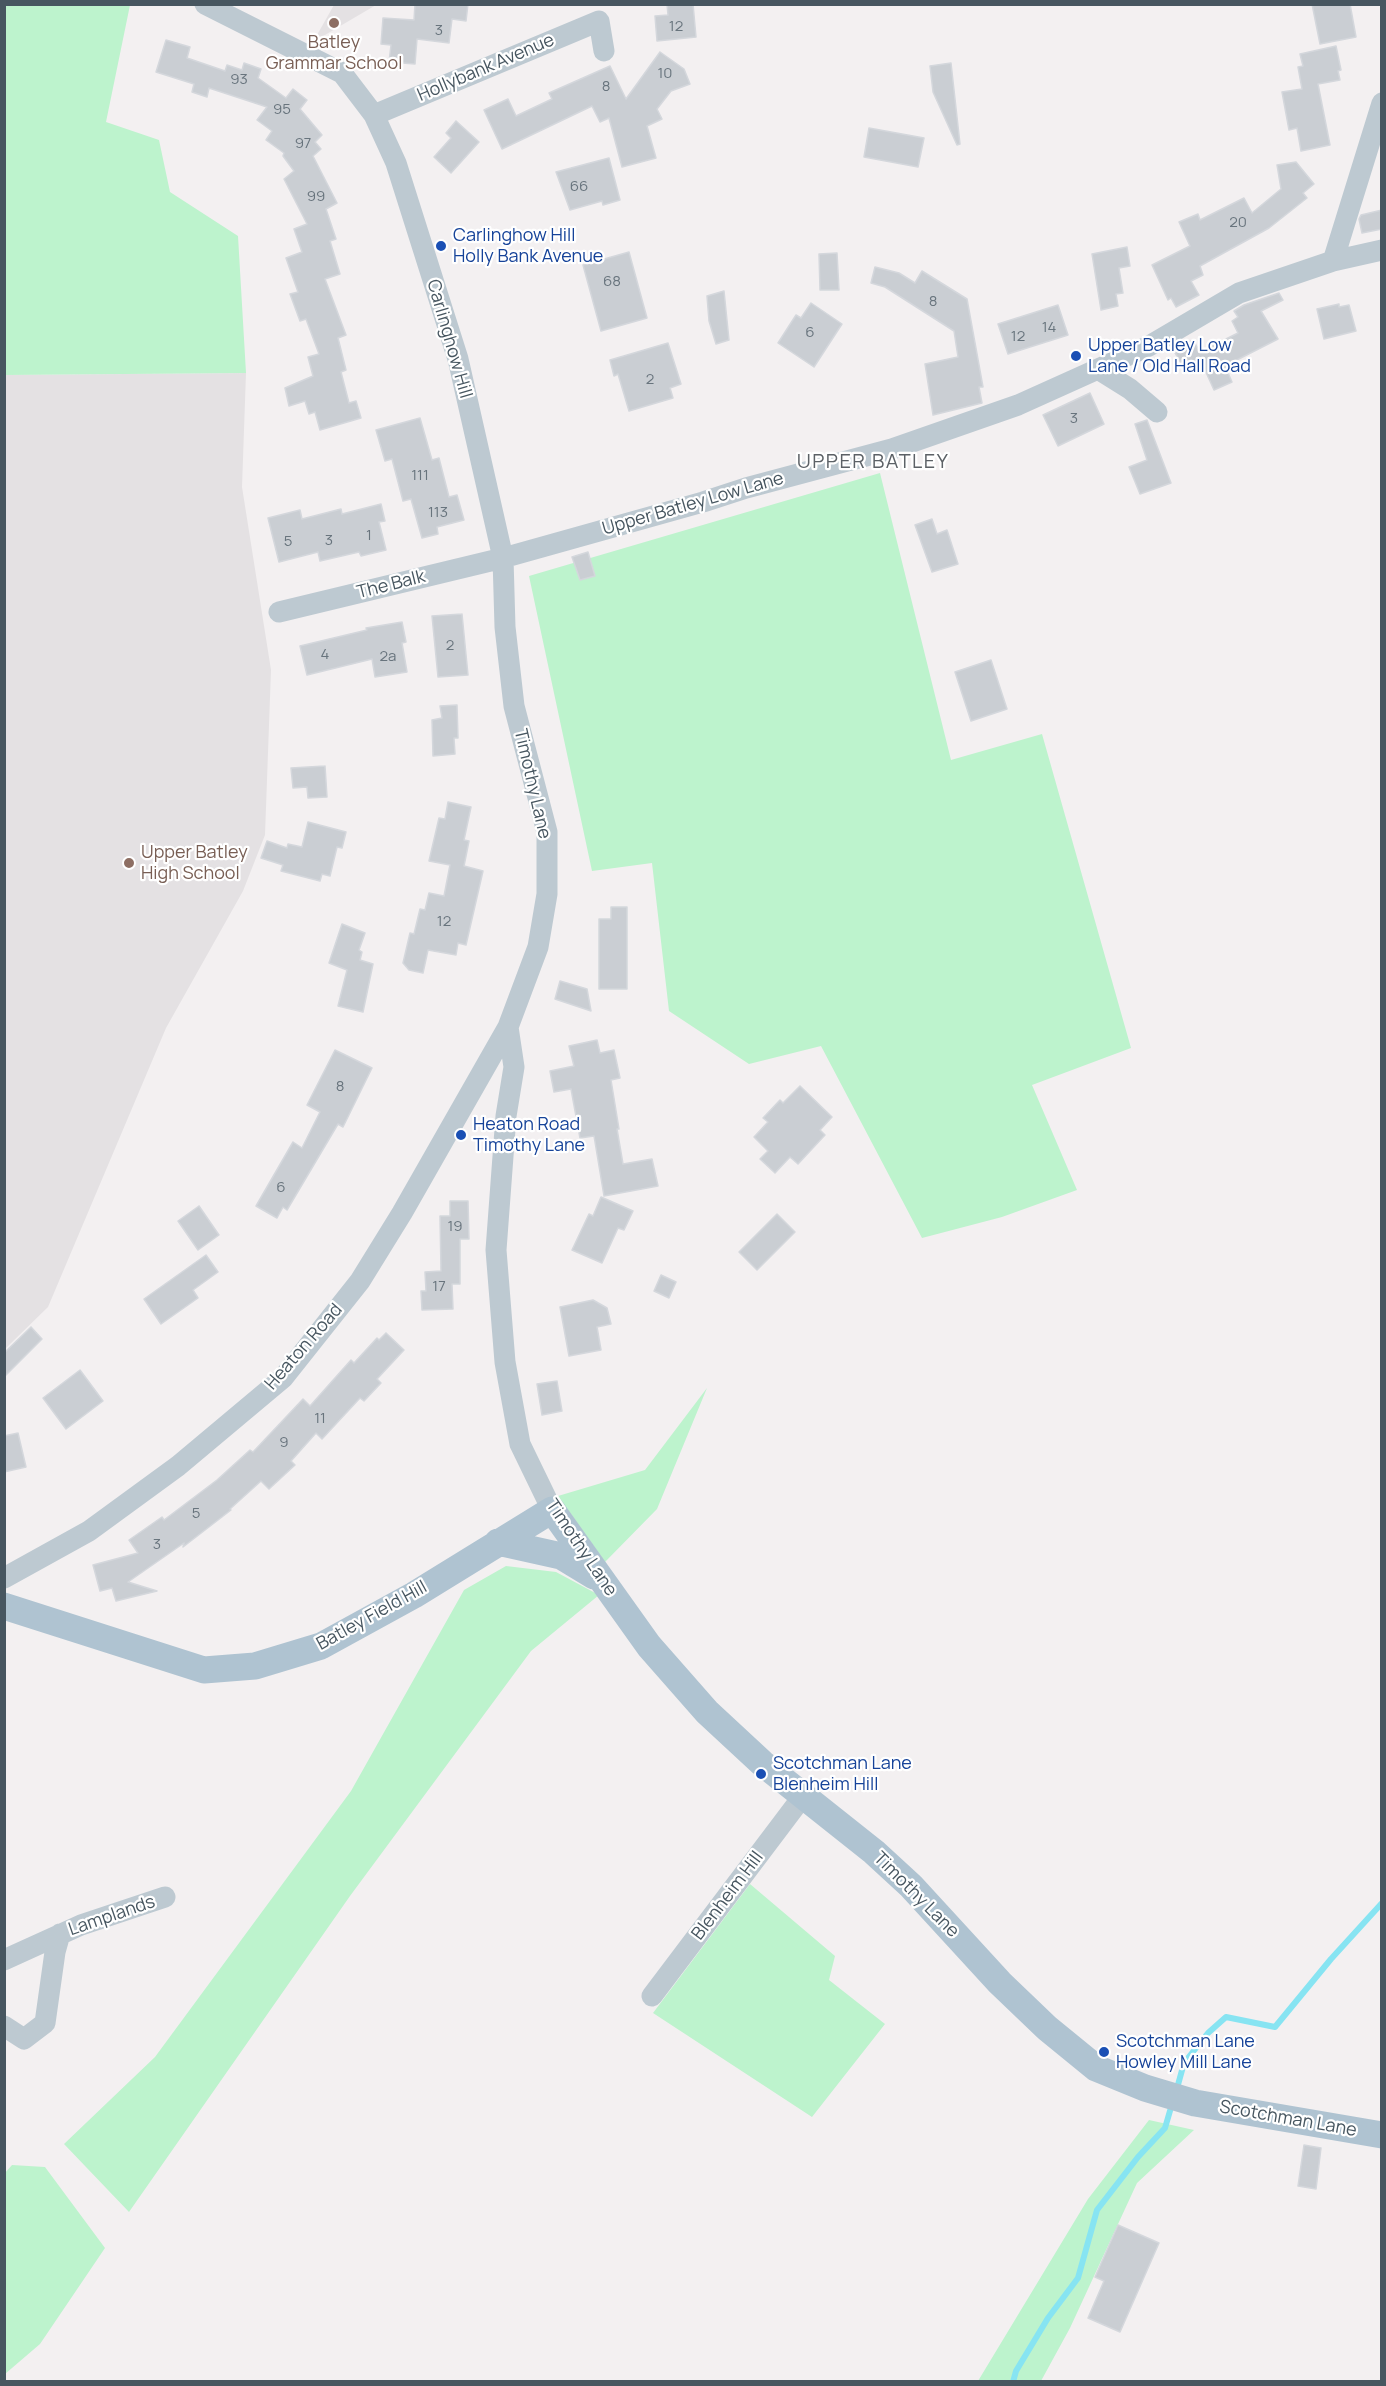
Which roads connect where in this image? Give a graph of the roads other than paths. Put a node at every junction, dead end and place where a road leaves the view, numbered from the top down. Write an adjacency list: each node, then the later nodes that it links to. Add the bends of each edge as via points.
1 (205, 4): 5 (street, Carlinghow Hill, via 342,73)
2 (597, 13): 3 (street, Hollybank Avenue); 5 (street, Hollybank Avenue)
3 (604, 51)
4 (1382, 103): 7 (street)
5 (374, 115): 10 (street, Carlinghow Hill, via 396,163 458,359)
6 (1382, 250): 7 (street, Upper Batley Low Lane)
7 (1332, 261): 8 (street, Upper Batley Low Lane, via 1239,293 1149,346)
8 (1098, 369): 9 (street); 10 (street, Upper Batley Low Lane, via 1018,405 891,449)
9 (1157, 412)
10 (503, 558): 11 (street, The Balk); 12 (street, Timothy Lane, via 505,627 514,706 547,832 547,894 538,947)
11 (279, 612)
12 (508, 1027): 13 (street, Timothy Lane, via 514,1067 506,1116 496,1250 505,1362 520,1444); 15 (street, Heaton Road, via 360,1281 283,1378 178,1466 88,1531)
13 (552, 1510): 14 (main road, Batley Field Hill); 16 (main road, Timothy Lane)
14 (498, 1542): 16 (main road, via 561,1556); 17 (main road, Batley Field Hill, via 414,1595 321,1646 255,1666 204,1670)
15 (4, 1578)
16 (603, 1582): 18 (main road, Timothy Lane, via 649,1646 707,1712)
17 (4, 1606)
18 (803, 1796): 22 (street, Blenheim Hill); 24 (main road, Timothy Lane, via 911,1886 1000,1983 1095,2068)
19 (165, 1897): 20 (street, Lamplands)
20 (60, 1934): 21 (street, Lamplands); 23 (street, Lamplands, via 45,2023 24,2039)
21 (4, 1960)
22 (652, 1996)
23 (4, 2026)
24 (1194, 2103): 25 (main road, Scotchman Lane)
25 (1382, 2135)

